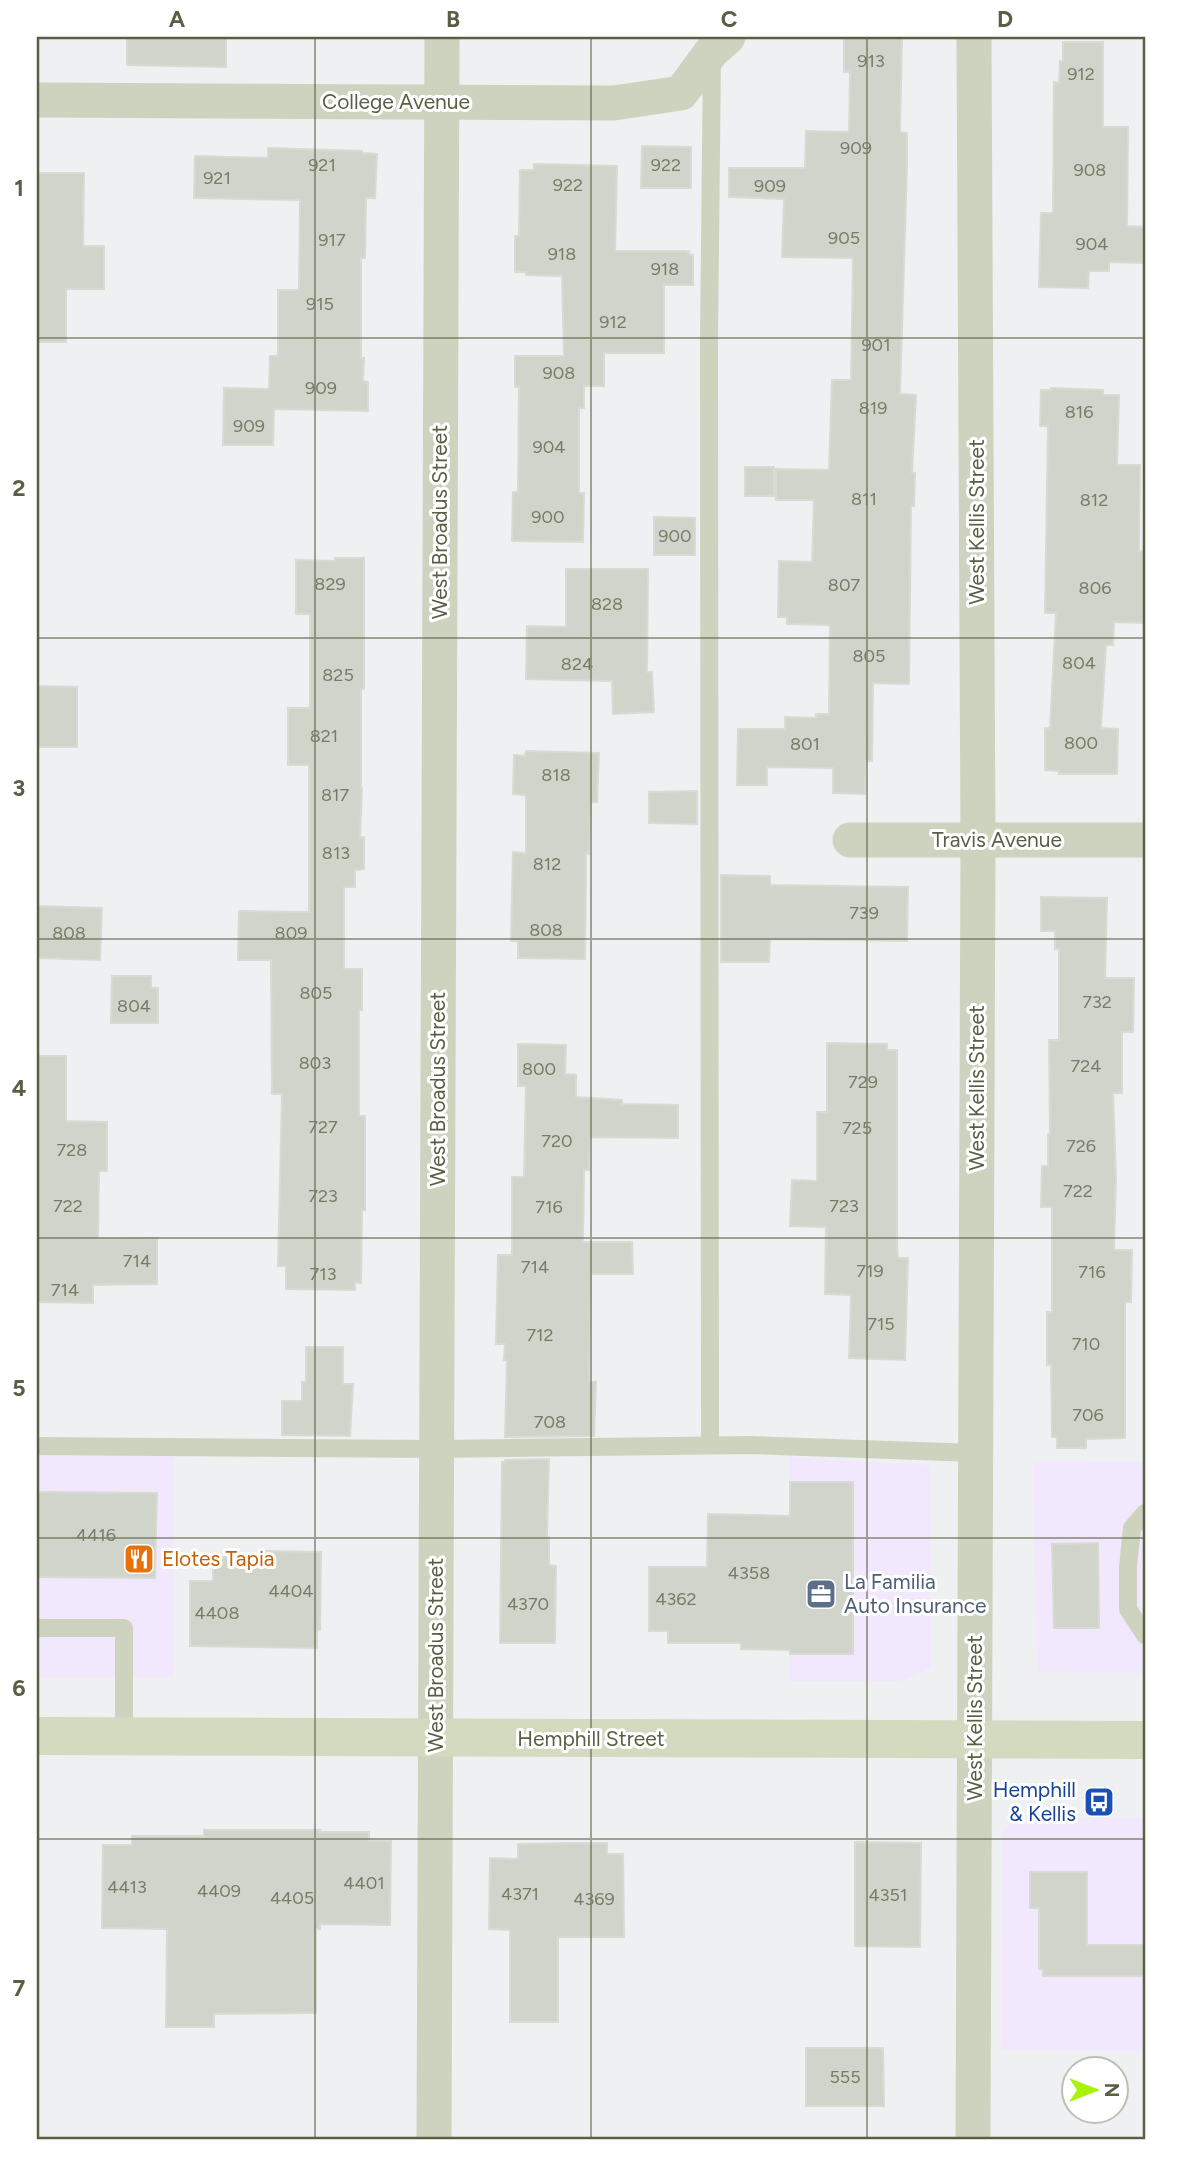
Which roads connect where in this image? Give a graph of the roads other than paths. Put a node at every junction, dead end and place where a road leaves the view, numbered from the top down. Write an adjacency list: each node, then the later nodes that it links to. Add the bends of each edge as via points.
1 (442, 37): 5 (street, West Broadus Street)
2 (974, 37): 8 (street, West Kellis Street)
3 (720, 44): 5 (street, College Avenue, via 681,93 614,103); 10 (lane, via 709,342)
4 (37, 100): 5 (street, College Avenue)
5 (442, 103): 11 (street, West Broadus Street)
6 (850, 840): 8 (street, Travis Avenue)
7 (1145, 840): 8 (street, Travis Avenue)
8 (978, 841): 12 (street, West Kellis Street)
9 (37, 1446): 11 (lane)
10 (710, 1446): 11 (lane); 12 (lane)
11 (437, 1449): 18 (street, West Broadus Street)
12 (976, 1453): 19 (street, West Kellis Street)
13 (1145, 1513): 15 (lane, via 1132,1528 1128,1567 1128,1609)
14 (37, 1628): 17 (lane, via 124,1628)
15 (1145, 1635)
16 (37, 1736): 17 (main road, Hemphill Street)
17 (124, 1736): 18 (main road, Hemphill Street)
18 (435, 1738): 19 (main road, Hemphill Street); 21 (street, West Broadus Street)
19 (975, 1740): 20 (main road, Hemphill Street); 22 (street, West Kellis Street)
20 (1145, 1740)
21 (434, 2140)
22 (973, 2140)

